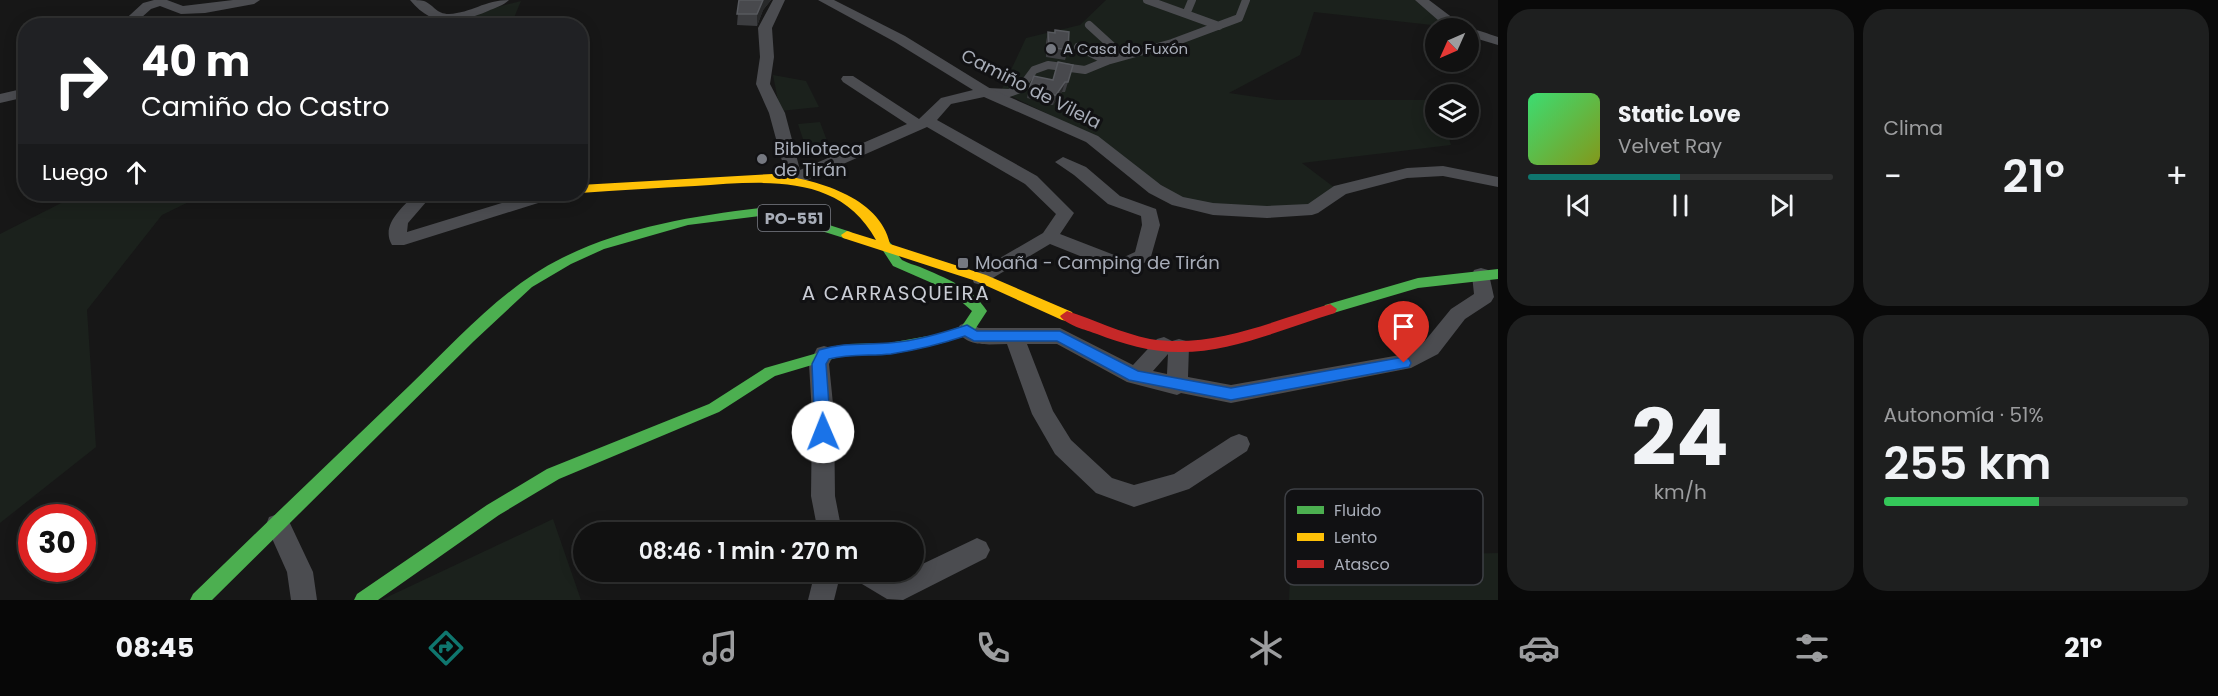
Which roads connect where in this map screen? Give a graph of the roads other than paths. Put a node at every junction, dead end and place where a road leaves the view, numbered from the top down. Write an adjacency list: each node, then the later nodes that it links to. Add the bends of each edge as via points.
1 (254, 0): 11 (street, via 181,10 161,2 147,6)
2 (416, 0): 3 (street, via 433,15 446,18)
3 (503, 0)
4 (779, 0): 26 (street, via 765,27 764,84 777,114)
5 (824, 0): 21 (street, Camiño de Vilela, via 900,39)
6 (1147, 0): 10 (lane)
7 (1192, 0): 10 (lane)
8 (1246, 0): 14 (lane, via 1239,18)
9 (1421, 0): 12 (street)
10 (1187, 12): 14 (lane)
11 (133, 18)
12 (1442, 18)
13 (1089, 25): 18 (lane)
14 (1219, 26): 18 (lane)
15 (1479, 35): 16 (street)
16 (1498, 40)
17 (1078, 47): 19 (lane)
18 (1123, 56): 19 (lane)
19 (1107, 61): 21 (lane, via 1085,70 1048,65 1034,69 1020,89 1009,93)
20 (848, 79): 24 (street)
21 (986, 92): 24 (street, via 946,101); 27 (street, Camiño de Vilela, via 1092,139 1155,189 1178,201 1213,209 1312,209 1340,190 1407,173 1443,171)
22 (18, 94): 23 (street)
23 (0, 99)
24 (923, 123): 26 (street); 31 (street, via 1031,180 1065,213)
25 (1063, 162): 31 (street, via 1114,200 1150,213 1151,225 1143,256 1122,265)
26 (794, 179): 28 (main road); 32 (main road, via 845,197 877,228)
27 (1498, 182)
28 (588, 188)
29 (418, 201): 30 (street, via 399,222 398,241)
30 (526, 201)
31 (1049, 237): 34 (street)
32 (884, 246): 34 (main road, PO-551); 35 (main road, via 898,263 972,298 980,311); 43 (main road, PO-551, via 798,219 760,212 688,221 600,246 566,261 527,284 500,307)
33 (1490, 274): 37 (main road, PO-551, via 1418,283 1214,343); 40 (street, via 1484,297 1458,314 1431,348 1404,363 1231,394)
34 (981, 278): 37 (main road, PO-551, via 1098,329 1142,343)
35 (967, 330): 36 (street, via 974,336); 38 (main road, via 889,348 849,348)
36 (1014, 336): 39 (street, via 1060,336); 41 (street, via 1043,414 1063,447 1104,486 1134,496 1181,482)
37 (1172, 346): 39 (street); 40 (street)
38 (824, 354): 42 (street, via 819,364 823,496); 51 (main road, via 771,372 714,408 553,474 493,510)
39 (1135, 376): 40 (street)
40 (1177, 386)
41 (1239, 444)
42 (828, 522)
43 (278, 525): 49 (main road, PO-551); 50 (street, via 300,572)
44 (977, 550): 45 (street)
45 (924, 576)
46 (826, 582): 52 (street)
47 (883, 582): 48 (street, via 896,590)
48 (912, 582)
49 (199, 600)
50 (304, 600)
51 (363, 600)
52 (821, 600)

